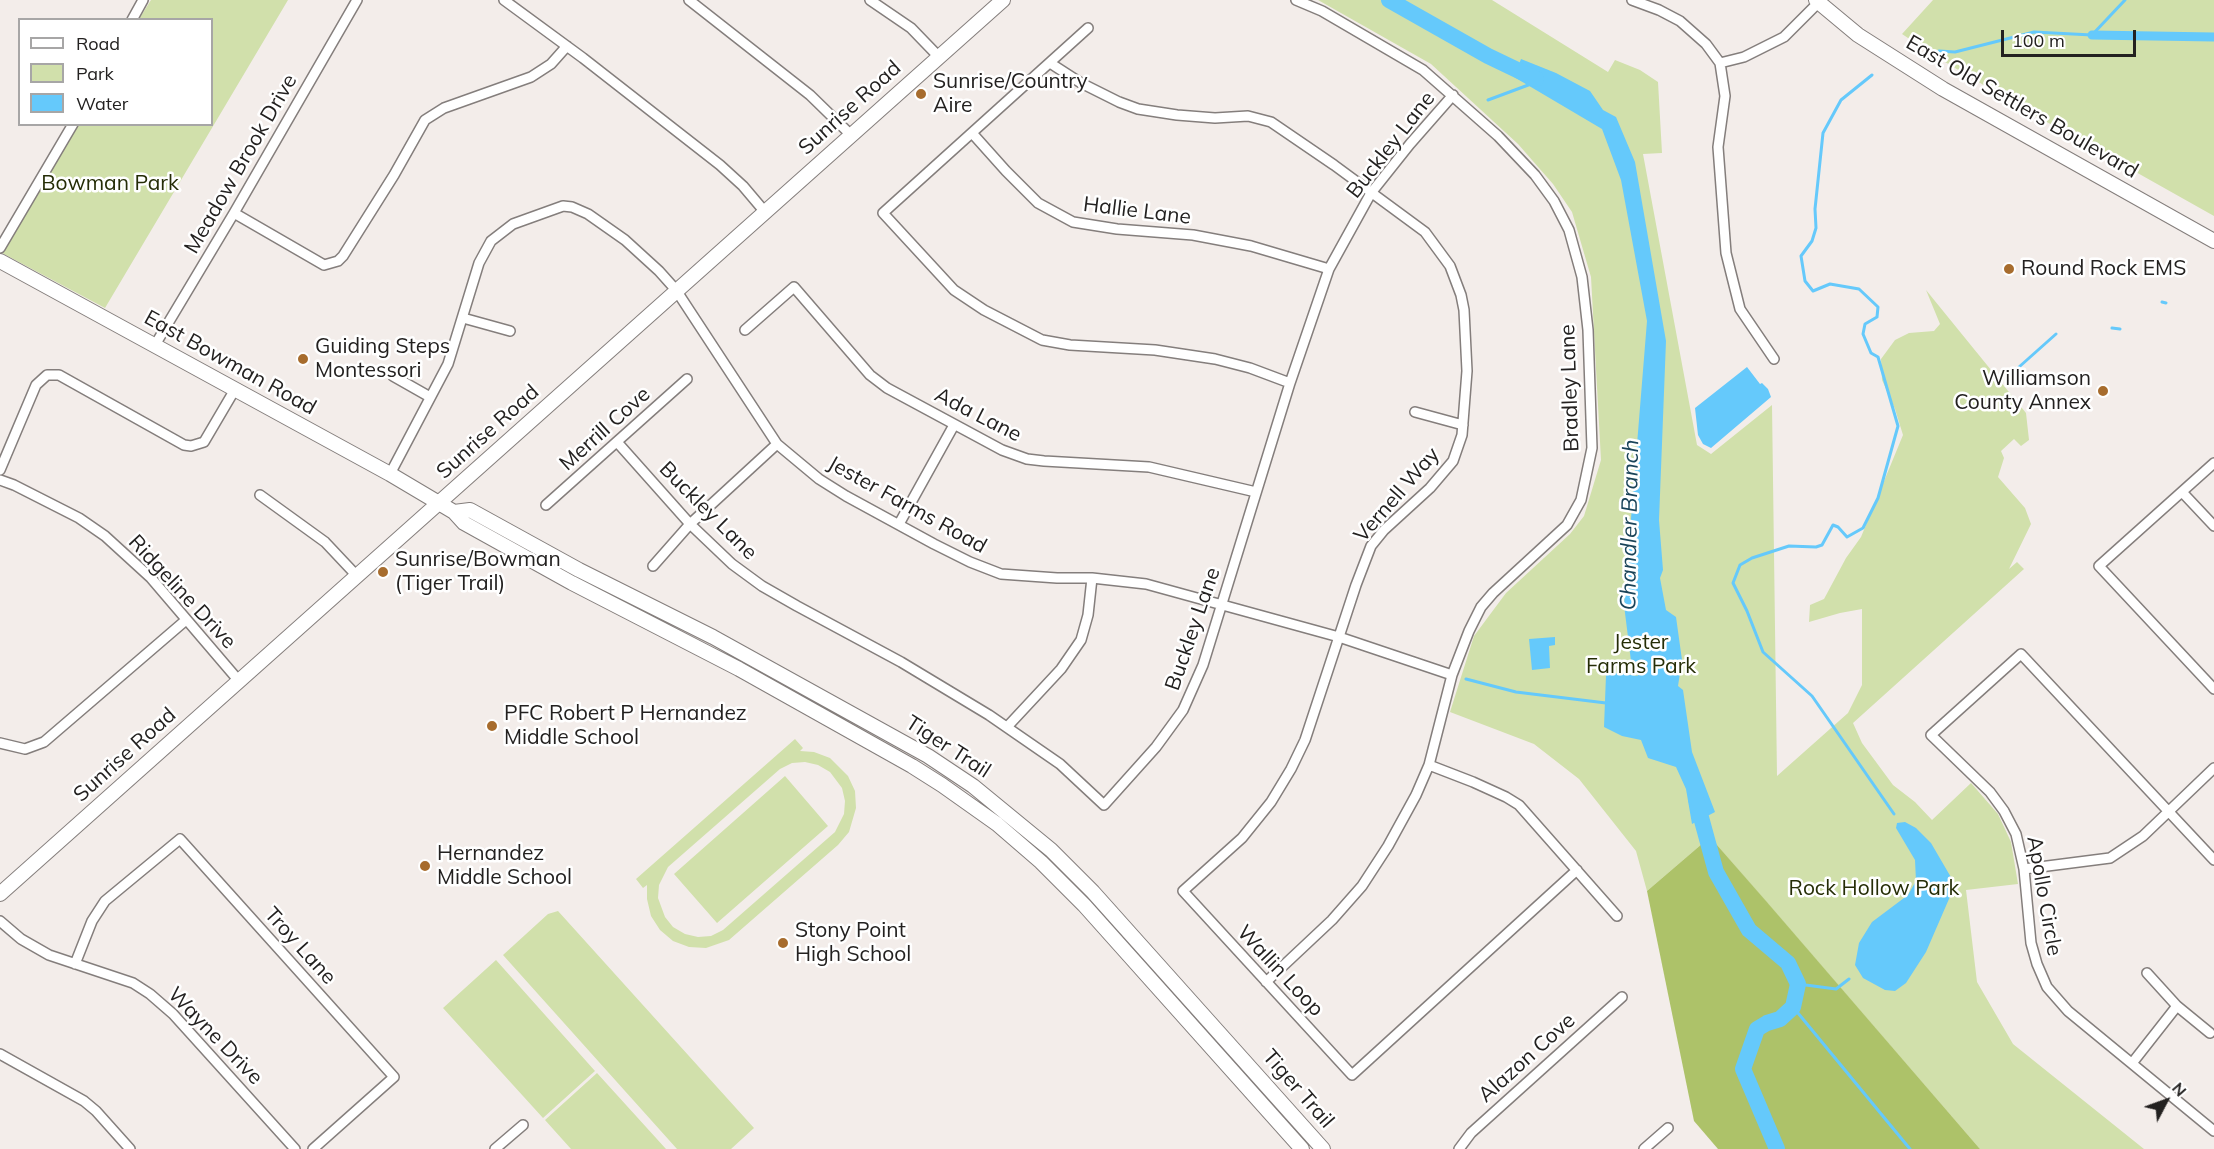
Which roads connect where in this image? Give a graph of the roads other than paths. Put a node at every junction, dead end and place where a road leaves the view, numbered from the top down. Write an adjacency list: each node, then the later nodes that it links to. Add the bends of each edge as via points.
1 (143, 0): 10 (street)
2 (357, 0): 22 (street, Meadow Brook Drive)
3 (504, 0): 12 (street)
4 (689, 0): 19 (street, via 821,104)
5 (870, 0): 13 (street, via 911,28)
6 (1003, 0): 13 (street, Sunrise Road)
7 (1296, 0): 16 (street, Bradley Lane, via 1409,61)
8 (1632, 0): 15 (street, via 1680,21)
9 (1817, 1): 15 (street, via 1784,37 1744,57); 23 (street, East Old Settlers Boulevard, via 1858,35 1943,89)
10 (133, 18)
11 (1088, 28): 14 (street)
12 (567, 46): 21 (street, via 720,165); 22 (street, via 551,64 531,77 444,108 425,120 338,261 324,265)
13 (939, 57): 19 (street, Sunrise Road)
14 (1050, 63): 18 (street); 20 (street, Vernell Way, via 1081,83 1138,109 1205,117 1248,116 1271,122)
15 (1720, 63): 32 (street, via 1725,96 1718,147 1726,253 1740,309)
16 (1453, 95): 20 (street, Buckley Lane); 62 (street, Bradley Lane, via 1535,175 1566,223 1582,277 1592,448 1581,500 1567,525 1481,607)
17 (72, 126): 24 (street)
18 (972, 133): 26 (street, Hallie Lane, via 1038,203 1073,222 1193,235 1251,246); 35 (street, via 883,213 954,290 1042,340 1215,359)
19 (850, 135): 21 (street, Sunrise Road)
20 (1371, 193): 26 (street, Buckley Lane); 40 (street, Vernell Way, via 1425,232 1456,280 1464,310 1467,371)
21 (765, 212): 27 (street, Sunrise Road)
22 (234, 213): 31 (street, Meadow Brook Drive)
23 (2214, 241)
24 (0, 248)
25 (0, 261): 31 (street, East Bowman Road)
26 (1329, 269): 35 (street, Buckley Lane)
27 (676, 290): 28 (street, Jester Farms Road, via 625,240 579,209 563,206 513,224 495,237 479,263); 42 (street, Jester Farms Road); 50 (street, Sunrise Road)
28 (463, 318): 30 (street); 37 (street, Jester Farms Road, via 448,364)
29 (746, 330): 39 (street, Ada Lane, via 794,287 870,375)
30 (510, 331)
31 (155, 345): 36 (street, East Bowman Road)
32 (1774, 359)
33 (393, 376): 37 (street)
34 (687, 379): 41 (street, Merrill Cove)
35 (1290, 383): 47 (street, Buckley Lane)
36 (234, 391): 44 (street, via 204,442 191,446 59,375 47,375 36,385); 45 (street, East Bowman Road)
37 (430, 397): 45 (street, Jester Farms Road)
38 (1415, 412): 40 (street)
39 (954, 425): 47 (street, Ada Lane, via 1027,459 1149,467); 54 (street)
40 (1463, 425): 61 (street, Vernell Way, via 1459,447 1446,470 1371,546)
41 (616, 442): 51 (street, Merrill Cove); 53 (street, Buckley Lane)
42 (777, 444): 53 (street); 54 (street, Jester Farms Road, via 819,479)
43 (2214, 463): 48 (street)
44 (0, 470)
45 (390, 474): 50 (street, East Bowman Road)
46 (0, 480): 60 (street, Ridgeline Drive, via 79,518 105,536 151,578)
47 (1256, 492): 59 (street, Buckley Lane)
48 (2182, 492): 55 (street); 64 (street, via 2099,566)
49 (260, 495): 57 (street, via 316,535)
50 (440, 503): 52 (street, Tiger Trail); 57 (street, Sunrise Road)
51 (546, 505)
52 (454, 512): 91 (street, Tiger Trail, via 464,523 572,583 739,669 912,766 997,824 1084,905); 92 (street, Tiger Trail, via 470,510 714,637 928,756 973,786 1051,850 1093,892)
53 (690, 524): 56 (street); 65 (street, Buckley Lane, via 762,586 901,662)
54 (899, 524): 58 (street, Jester Farms Road, via 961,558 1001,574)
55 (2214, 526)
56 (653, 566)
57 (357, 576): 63 (street, Sunrise Road)
58 (1092, 578): 59 (street, Jester Farms Road, via 1146,584); 65 (street, via 1081,640 1061,669)
59 (1222, 604): 61 (street, Jester Farms Road); 65 (street, Buckley Lane, via 1203,665 1183,710 1104,805 1060,764)
60 (186, 620): 63 (street, Ridgeline Drive); 66 (street, via 44,742 25,749)
61 (1340, 637): 62 (street, Jester Farms Road); 78 (street, Wallin Loop, via 1305,740 1271,802 1242,838 1183,891)
62 (1452, 675): 67 (street, Bradley Lane)
63 (240, 681): 73 (street, Sunrise Road)
64 (2214, 689)
65 (1007, 727)
66 (0, 743)
67 (1429, 765): 72 (street, via 1519,805); 78 (street, Bradley Lane, via 1389,846 1362,886)
68 (2214, 768): 69 (street)
69 (2168, 812): 70 (street, Apollo Circle); 71 (street, via 2133,844 2109,858); 71 (street, Apollo Circle, via 2021,654 1931,735 2004,810 2016,834)
70 (2214, 861)
71 (2024, 869): 83 (street, Apollo Circle, via 2031,943 2047,987 2068,1011)
72 (1577, 870): 74 (street); 78 (street, Wallin Loop, via 1352,1075)
73 (0, 894)
74 (1617, 916)
75 (0, 921): 76 (street, Wayne Drive, via 35,947)
76 (75, 964): 88 (street, Wayne Drive, via 133,983 173,1014); 89 (street, Troy Lane, via 92,921 105,901 180,839 394,1077)
77 (2147, 973): 80 (street)
78 (1266, 982)
79 (1622, 997): 93 (street, Alazon Cove)
80 (2177, 1006): 81 (street); 83 (street)
81 (2210, 1033)
82 (0, 1054): 87 (street, via 84,1101)
83 (2133, 1062): 86 (street, Apollo Circle)
84 (523, 1125): 90 (street)
85 (1668, 1128): 94 (street)
86 (2214, 1131)
87 (130, 1149)
88 (295, 1149)
89 (313, 1149)
90 (495, 1149)
91 (1302, 1149)
92 (1323, 1149)
93 (1459, 1149)
94 (1644, 1149)

